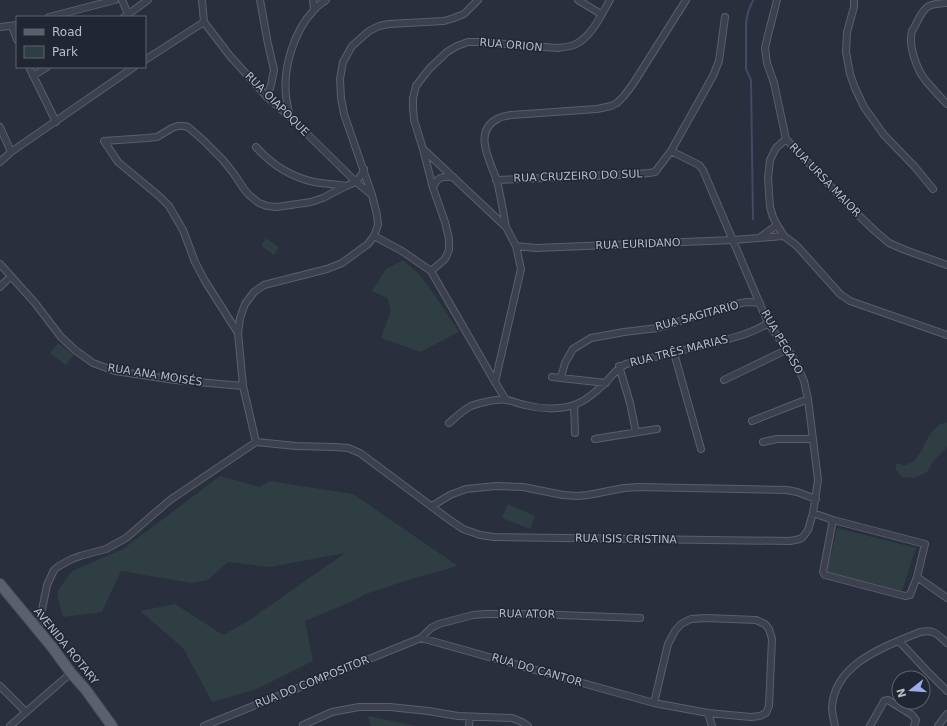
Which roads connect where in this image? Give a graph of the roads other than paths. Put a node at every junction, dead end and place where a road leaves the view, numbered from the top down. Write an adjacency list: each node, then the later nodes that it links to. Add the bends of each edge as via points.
1 (115, 0): 17 (street)
2 (122, 0): 18 (street)
3 (148, 0): 18 (street)
4 (202, 0): 20 (street)
5 (260, 0): 29 (street)
6 (313, 0): 15 (street)
7 (326, 0): 15 (street)
8 (478, 0): 42 (street, via 464,14 444,22 379,26 352,46 342,62 341,98 344,114)
9 (578, 0): 16 (street)
10 (610, 0): 16 (street, RUA ORION)
11 (686, 0): 44 (street, via 633,84 617,103 597,108 511,114 499,118 490,125 484,144)
12 (776, 0): 36 (street, RUA URSA MAIOR, via 765,48)
13 (854, 0): 48 (street, via 847,32 846,52 855,88 864,107 884,135)
14 (947, 3): 32 (street, via 937,3 923,10 912,31 911,40 913,53 922,73)
15 (314, 9): 28 (street, via 297,36)
16 (601, 14): 38 (street, RUA ORION, via 585,38 569,46 558,48 468,42 447,52 416,86 413,98 414,120)
17 (53, 16)
18 (126, 16)
19 (725, 17): 39 (street, RUA CRUZEIRO DO SUL, via 719,61 713,76)
20 (204, 22): 24 (street); 31 (street, RUA OIAPOQUE, via 230,56)
21 (14, 25): 22 (street); 23 (street)
22 (0, 27)
23 (16, 35)
24 (146, 59)
25 (29, 68): 30 (street)
26 (45, 68): 30 (street)
27 (133, 68): 34 (street)
28 (287, 69): 29 (street); 33 (street, via 286,95)
29 (274, 70): 31 (street)
30 (33, 76): 34 (street)
31 (267, 96): 33 (street, RUA OIAPOQUE)
32 (947, 104)
33 (290, 117): 45 (street, RUA OIAPOQUE)
34 (56, 122): 40 (street)
35 (0, 127): 40 (street)
36 (786, 139): 50 (street, via 776,148 770,160 768,178 770,207); 58 (street, RUA URSA MAIOR, via 853,210 889,243)
37 (256, 147): 46 (street, via 264,157 304,180)
38 (423, 149): 43 (street); 47 (street, RUA ORION)
39 (671, 151): 44 (street, RUA CRUZEIRO DO SUL, via 655,172 649,173); 55 (street, RUA PEGASO, via 699,165 703,170)
40 (12, 152): 41 (street)
41 (0, 162)
42 (364, 169): 45 (street); 49 (street)
43 (453, 177): 47 (street, via 439,179); 51 (street)
44 (496, 180): 51 (street)
45 (356, 182): 46 (street); 49 (street, RUA OIAPOQUE)
46 (346, 186): 64 (street, via 311,202 267,206 249,195 223,160 188,127 178,126 157,137 104,141 118,162 169,206 183,230 195,262)
47 (433, 188): 59 (street, RUA ORION, via 449,240 449,250 445,259)
48 (933, 189)
49 (372, 195): 52 (street, via 378,225)
50 (777, 225): 53 (street); 54 (street)
51 (506, 227): 56 (street)
52 (374, 236): 59 (street); 64 (street, via 368,244 342,263 264,285 254,292 245,304)
53 (784, 236): 54 (street, RUA EURIDANO); 65 (street, via 840,294 850,301)
54 (759, 238): 55 (street, RUA EURIDANO)
55 (733, 240): 56 (street, RUA EURIDANO, via 536,248); 62 (street, RUA PEGASO)
56 (516, 246): 72 (street, via 521,269)
57 (0, 264): 60 (street, RUA ANA MOISÉS)
58 (947, 265)
59 (432, 271): 72 (street)
60 (11, 276): 61 (street); 74 (street, RUA ANA MOISÉS, via 61,337 93,363 122,373)
61 (0, 287)
62 (760, 303): 63 (street, RUA PEGASO); 70 (street, RUA SAGITARIO, via 736,304 658,328 591,338 573,348)
63 (768, 323): 66 (street, RUA PEGASO); 67 (street, RUA TRÊS MARIAS, via 741,336)
64 (238, 332): 74 (street)
65 (947, 335)
66 (788, 349): 71 (street); 75 (street, RUA PEGASO, via 804,381)
67 (674, 353): 68 (street, RUA TRÊS MARIAS); 87 (street)
68 (620, 366): 73 (street, RUA TRÊS MARIAS); 81 (street)
69 (552, 376): 70 (street)
70 (561, 378): 73 (street)
71 (724, 380)
72 (495, 382): 76 (street)
73 (606, 383): 77 (street, RUA TRÊS MARIAS)
74 (243, 386): 85 (street)
75 (808, 399): 78 (street); 84 (street, RUA PEGASO)
76 (506, 400): 77 (street, RUA TRÊS MARIAS, via 542,408); 79 (street, via 494,400 471,406)
77 (574, 405): 82 (street)
78 (752, 421)
79 (449, 423)
80 (658, 429): 81 (street)
81 (636, 432): 83 (street)
82 (575, 433)
83 (595, 439)
84 (813, 440): 86 (street, via 777,438); 88 (street, RUA PEGASO, via 818,480)
85 (256, 442): 89 (street, via 348,448 360,453); 96 (street, via 170,500 126,538 106,549 66,562 54,570 47,585)
86 (763, 442)
87 (701, 449)
88 (816, 499): 89 (street, via 787,490 639,487 577,496 523,487 496,486 466,489); 90 (street, RUA PEGASO)
89 (432, 506): 90 (street, RUA ISIS CRISTINA, via 463,529 494,537 790,540 804,537)
90 (813, 513): 91 (street)
91 (833, 520): 92 (street, via 925,544); 92 (street, via 823,572 825,575 904,596 910,595)
92 (917, 577): 94 (street)
93 (0, 584): 96 (main road, AVENIDA ROTARY)
94 (947, 598)
95 (640, 618): 97 (street, RUA ATOR, via 534,614 473,615 439,624)
96 (38, 630): 100 (main road, AVENIDA ROTARY)
97 (421, 638): 103 (street, RUA DO CANTOR); 111 (street, RUA DO COMPOSITOR)
98 (899, 640): 99 (street, via 927,630); 102 (street); 115 (street, via 860,660 844,676 837,688 832,708)
99 (947, 643)
100 (71, 673): 104 (street); 110 (main road, AVENIDA ROTARY)
101 (0, 686): 104 (street)
102 (947, 691)
103 (654, 703): 105 (street, RUA DO CANTOR); 105 (street, RUA DO CANTOR, via 668,644 681,624 691,619 706,618 756,620 765,624 772,639 769,706 766,713 751,717)
104 (26, 712): 109 (street)
105 (708, 712): 114 (street)
106 (947, 714): 118 (street)
107 (470, 717): 108 (street, via 428,711 358,707 332,712); 112 (street); 113 (street, via 512,718)
108 (302, 724)
109 (10, 726)
110 (112, 726)
111 (204, 726)
112 (469, 726)
113 (528, 726)
114 (712, 726)
115 (835, 726)
116 (870, 726): 117 (street, via 883,703 888,700 912,715 916,720)
117 (914, 726)
118 (938, 726)

